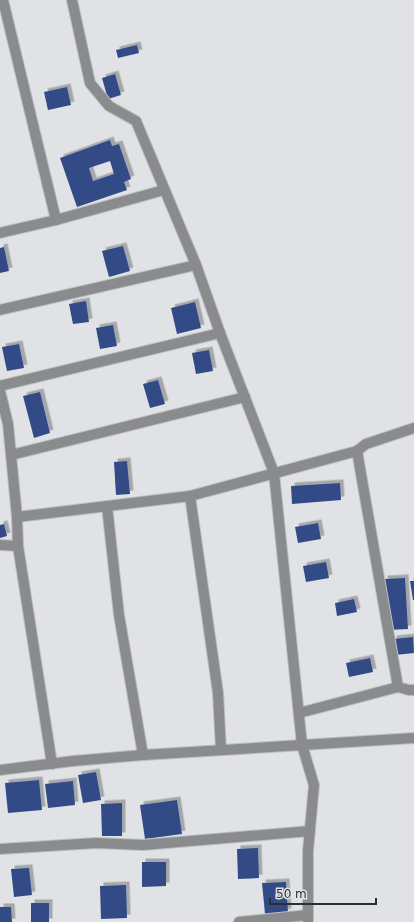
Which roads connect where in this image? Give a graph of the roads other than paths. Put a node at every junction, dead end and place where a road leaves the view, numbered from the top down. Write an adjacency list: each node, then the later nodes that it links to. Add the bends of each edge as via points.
1 (3, 0): 4 (street)
2 (72, 0): 3 (street, via 90,83 109,106 136,121)
3 (164, 190): 4 (street); 6 (street)
4 (56, 220): 5 (street)
5 (0, 233)
6 (196, 265): 7 (street); 8 (street)
7 (0, 310)
8 (220, 333): 9 (street); 11 (street)
9 (0, 386)
10 (0, 391): 14 (street, via 8,424)
11 (245, 397): 14 (street); 15 (street)
12 (414, 428): 13 (street, via 366,444)
13 (357, 451): 15 (street); 21 (street)
14 (11, 455): 18 (street)
15 (274, 472): 16 (street); 23 (street)
16 (190, 496): 17 (street); 26 (street, via 218,693)
17 (107, 506): 18 (street); 27 (street, via 119,615)
18 (17, 517): 20 (street)
19 (0, 545): 20 (street)
20 (18, 546): 28 (street)
21 (398, 687): 22 (street); 23 (street)
22 (414, 690)
23 (299, 713): 25 (street)
24 (414, 738): 25 (street)
25 (302, 745): 26 (street); 30 (street, via 314,785)
26 (220, 750): 27 (street)
27 (143, 755): 28 (street)
28 (52, 764): 29 (street)
29 (0, 770)
30 (310, 831): 31 (street, via 143,845 96,843); 32 (street)
31 (0, 849)
32 (308, 919): 33 (street)
33 (238, 922)

